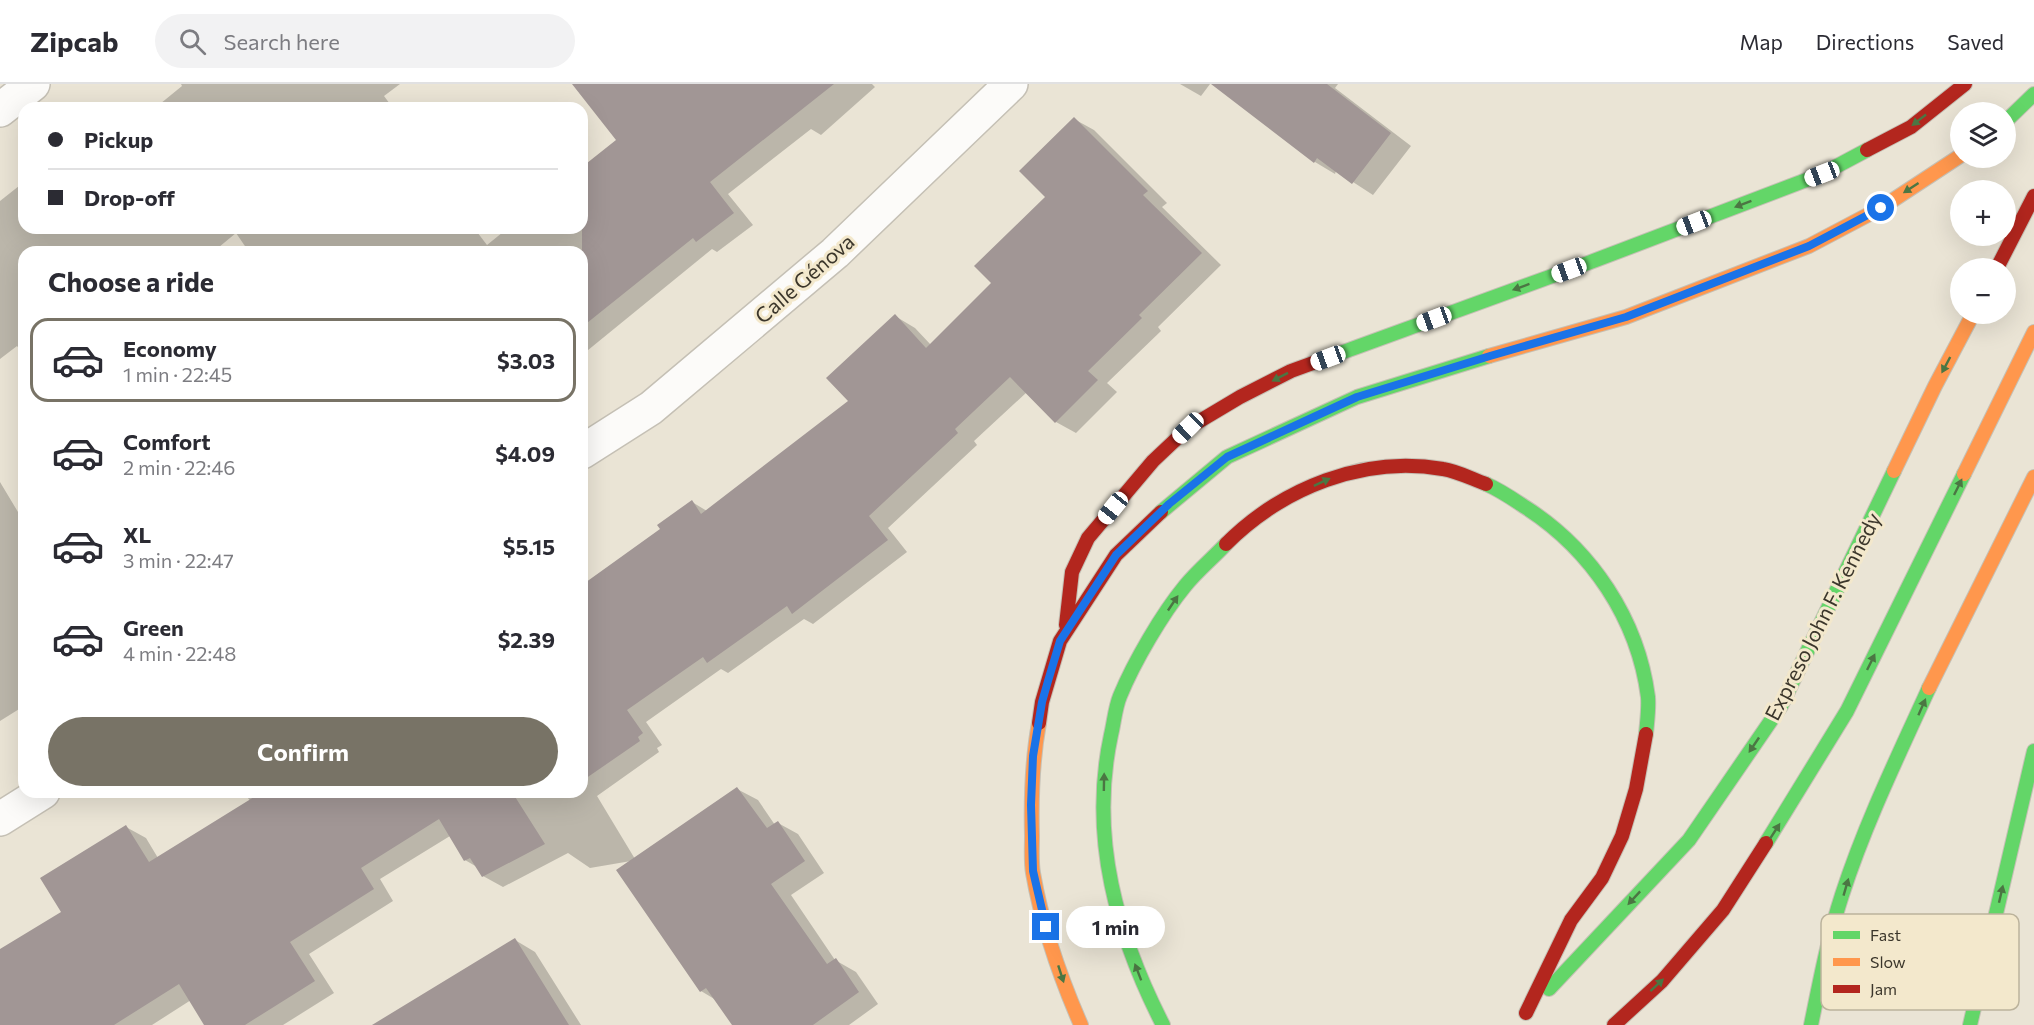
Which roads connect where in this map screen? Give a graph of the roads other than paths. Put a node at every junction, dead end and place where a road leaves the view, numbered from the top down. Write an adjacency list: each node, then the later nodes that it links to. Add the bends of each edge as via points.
1 (33, 84): 5 (street)
2 (1011, 84): 12 (street, Calle Génova, via 835,253 651,408)
3 (1965, 84): 14 (highway, one-way to 14, via 1911,127 1822,174 1292,371 1188,428 1153,461 1088,538 1072,572)
4 (2034, 94): 6 (highway)
5 (0, 110)
6 (2016, 111)
7 (1950, 163): 14 (highway, one-way to 14, via 1881,208 1809,246 1626,317 1357,397 1227,457 1169,504 1116,555)
8 (2034, 196): 9 (highway)
9 (2002, 258)
10 (1968, 324): 22 (highway, Expreso John F. Kennedy, via 1781,706 1689,840 1522,1016 1571,920 1602,878 1622,836 1647,737 1648,699 1640,660 1628,625 1608,589 1573,544 1539,516 1493,487 1444,469 1386,465 1337,475 1289,497 1240,530 1185,585 1145,646 1119,697 1104,767 1103,813 1114,900 1143,986)
11 (2034, 332): 23 (highway, one-way to 11, via 1662,981 1723,910 1785,815 1847,711)
12 (588, 448)
13 (2034, 477): 18 (highway, one-way to 13, via 1849,876 1960,621)
14 (1066, 630): 21 (highway, one-way to 21, via 1042,702 1033,756 1033,871 1046,927)
15 (2034, 751): 19 (highway, one-way to 15)
16 (33, 798): 17 (street)
17 (0, 819)
18 (1838, 914)
19 (1996, 914)
20 (1821, 976): 24 (highway, one-way to 20)
21 (1082, 1025)
22 (1163, 1025)
23 (1614, 1025)
24 (1811, 1025)

